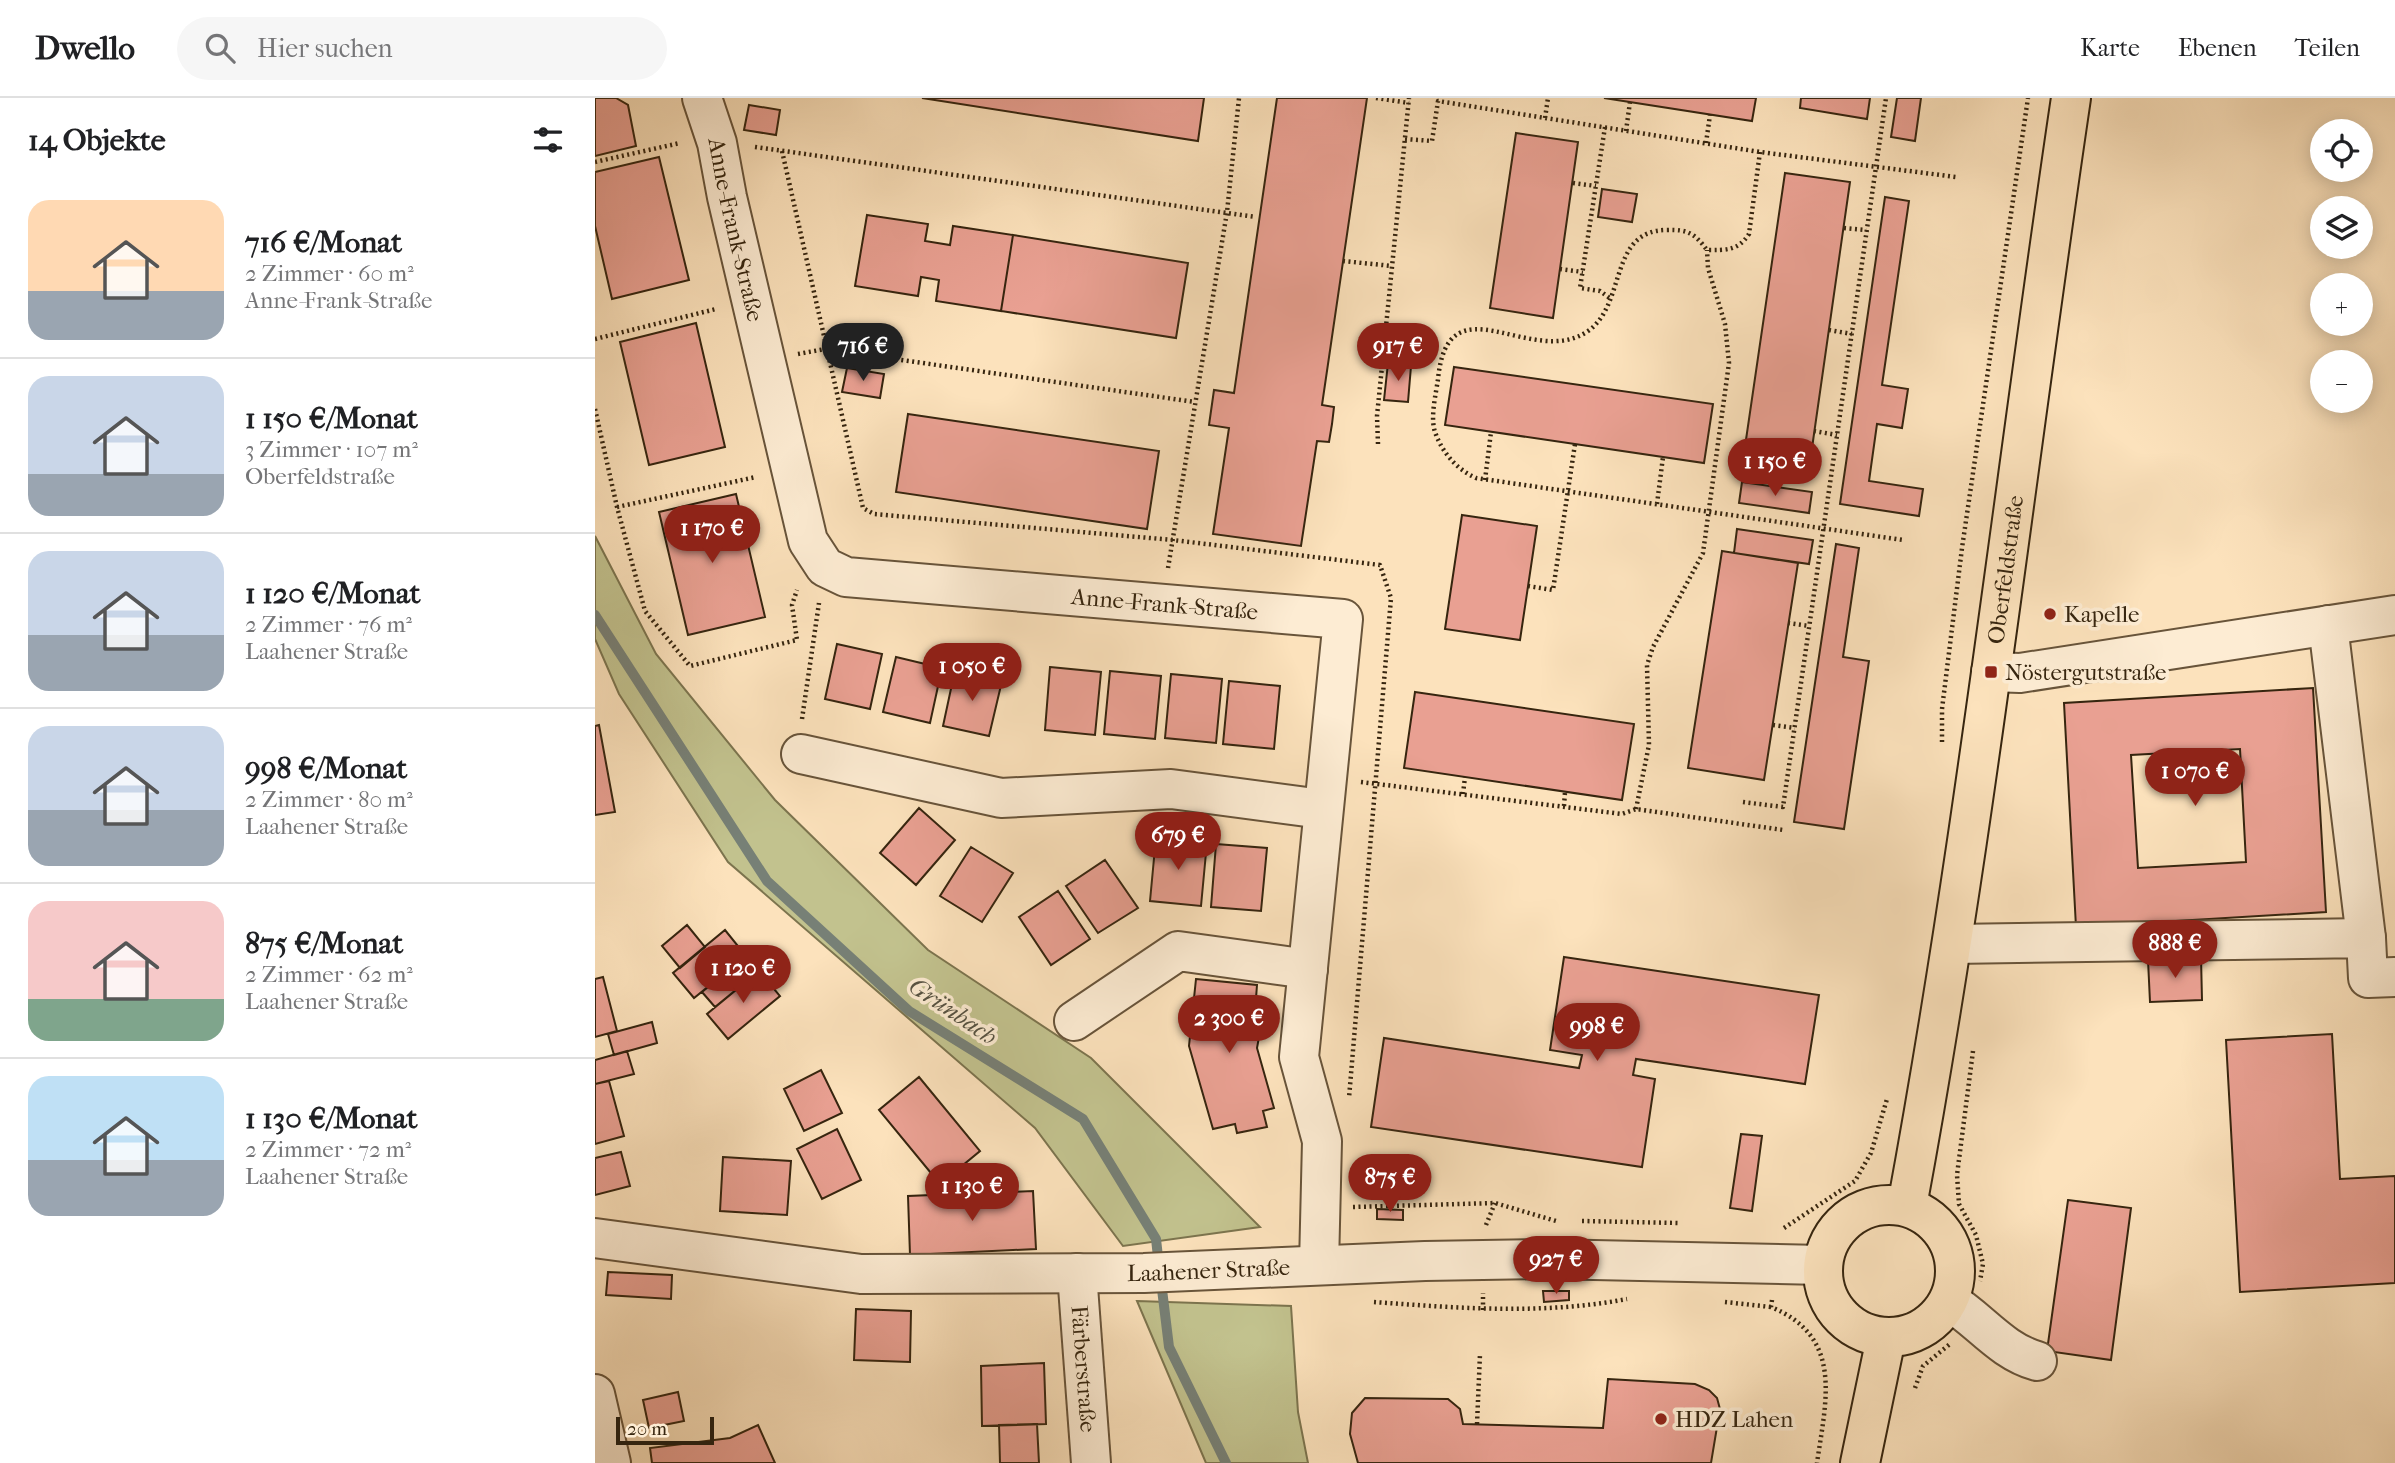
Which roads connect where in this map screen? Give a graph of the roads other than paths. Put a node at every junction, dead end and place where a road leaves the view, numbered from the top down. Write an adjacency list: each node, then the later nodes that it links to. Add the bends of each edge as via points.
1 (702, 98): 7 (street, Anne-Frank-Straße, via 717,143 822,583 846,577 1343,619)
2 (2071, 98): 5 (main road, Oberfeldstraße)
3 (2395, 615): 4 (street)
4 (2328, 625): 5 (street, via 2020,673); 8 (street)
5 (1991, 672): 9 (main road, Oberfeldstraße)
6 (801, 754): 7 (street, via 1001,798 1171,789)
7 (1324, 794): 10 (street, Anne-Frank-Straße)
8 (2365, 938): 9 (street); 11 (street, via 2368,978)
9 (1953, 944): 13 (main road, Oberfeldstraße)
10 (1308, 969): 12 (street, via 1178,951); 15 (street, Anne-Frank-Straße, via 1300,1057 1322,1141)
11 (2395, 977)
12 (1074, 1021)
13 (1907, 1206): 16 (main road, via 1878,1205 1851,1216 1832,1237); 18 (main road, via 1933,1221 1950,1244)
14 (595, 1238): 17 (street, Laahener Straße, via 862,1274)
15 (1319, 1265): 16 (street, Laahener Straße, via 1547,1259); 17 (street, Laahener Straße)
16 (1822, 1265): 19 (main road, via 1826,1292 1839,1315 1860,1331)
17 (1077, 1273): 23 (street, Färberstraße)
18 (1960, 1308): 19 (main road, via 1911,1334); 20 (street, via 2003,1346)
19 (1886, 1338): 24 (main road)
20 (2037, 1362)
21 (595, 1394): 22 (street)
22 (611, 1463)
23 (1091, 1463)
24 (1860, 1463)

